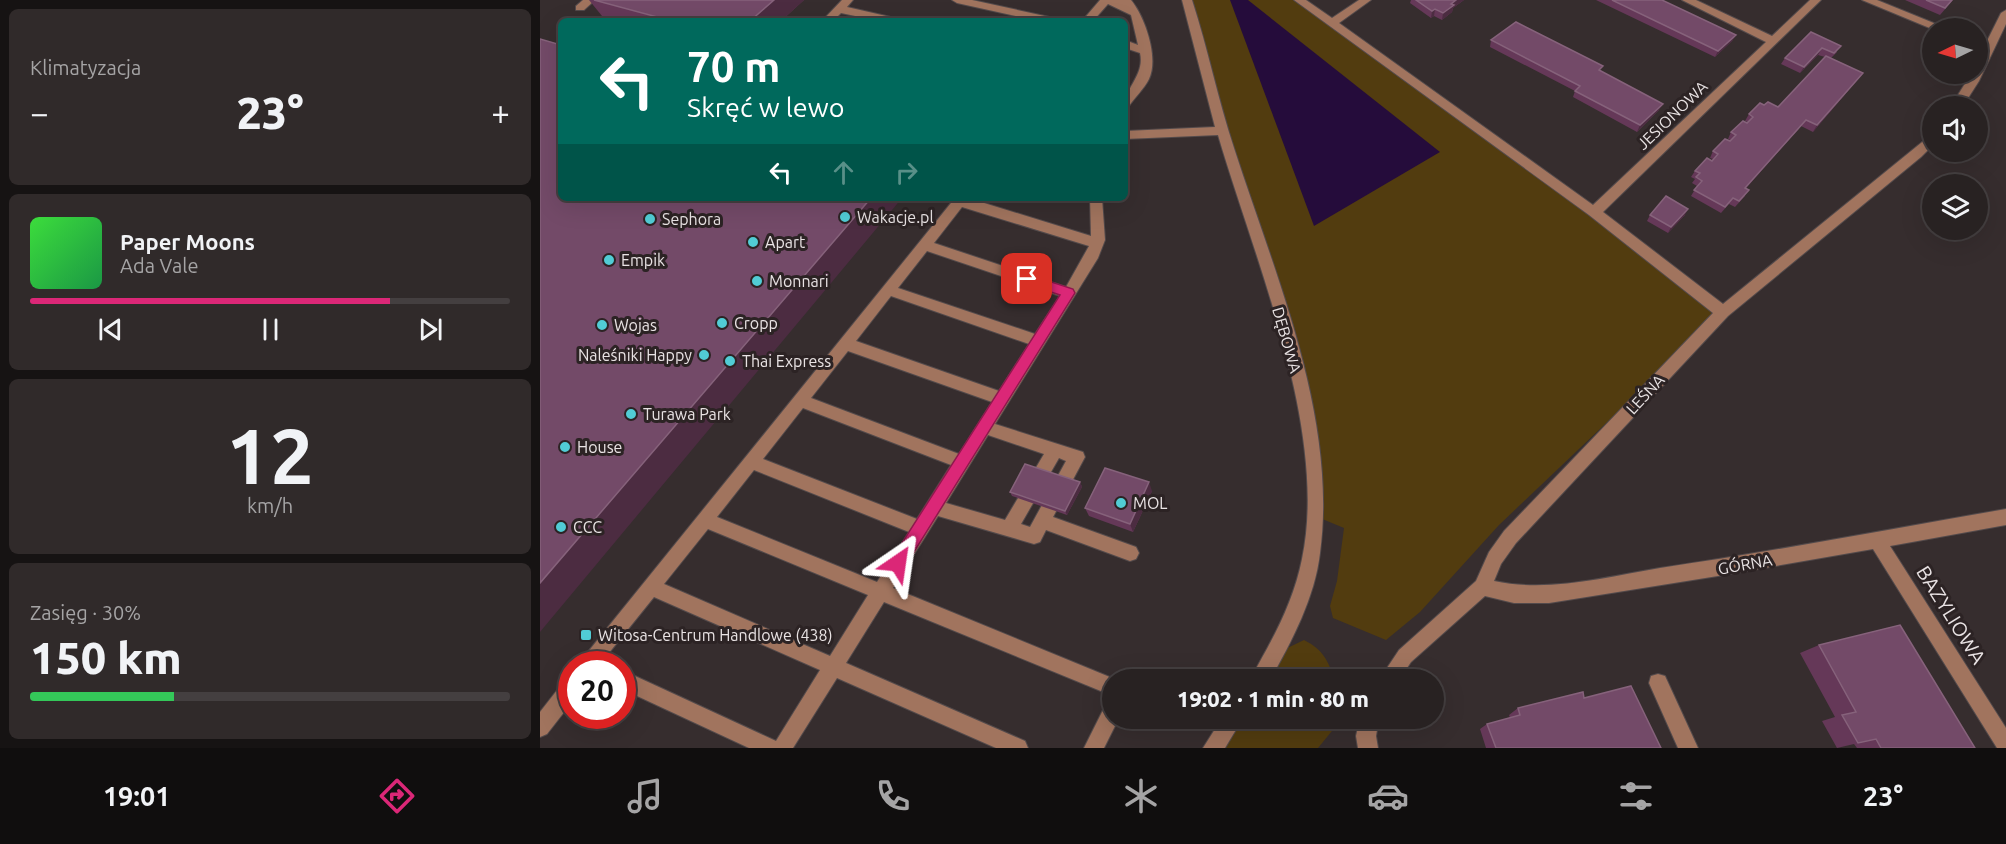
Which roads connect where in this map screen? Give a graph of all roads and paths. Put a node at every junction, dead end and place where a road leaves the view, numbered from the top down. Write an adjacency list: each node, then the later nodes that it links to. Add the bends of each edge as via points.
1 (590, 0): 12 (street)
2 (848, 0): 13 (street)
3 (957, 0): 18 (street)
4 (1107, 0): 14 (street); 19 (street)
5 (1125, 0): 14 (street)
6 (1187, 0): 28 (street, DĘBOWA, via 1206,59)
7 (1299, 0): 21 (street)
8 (1366, 0): 21 (street)
9 (1687, 0): 22 (street)
10 (1816, 0): 22 (street, JESIONOWA)
11 (1867, 0): 20 (street)
12 (580, 8)
13 (839, 9): 16 (street); 17 (street)
14 (1136, 13): 25 (street)
15 (2006, 13): 24 (street)
16 (830, 18)
17 (881, 18)
18 (1040, 18)
19 (1090, 18)
20 (1922, 21)
21 (1332, 23): 34 (street)
22 (1773, 41): 34 (street, JESIONOWA)
23 (1128, 45): 25 (street)
24 (1990, 48): 27 (street)
25 (1145, 51): 26 (street, via 1147,71)
26 (1131, 85)
27 (1963, 96)
28 (1222, 131): 29 (street); 61 (street, DĘBOWA, via 1296,370 1313,438 1316,472 1311,558 1292,617)
29 (1128, 135)
30 (1922, 149): 39 (street, LEŚNA)
31 (960, 201): 36 (street)
32 (964, 201): 35 (street)
33 (1096, 201): 35 (street)
34 (1594, 212): 39 (street)
35 (1097, 243): 38 (street)
36 (924, 245): 37 (street); 38 (street)
37 (889, 290): 40 (street); 41 (street)
38 (1068, 293): 40 (street)
39 (1723, 312): 57 (street, LEŚNA, via 1510,537)
40 (1038, 341): 42 (street)
41 (847, 344): 42 (street); 43 (street)
42 (1002, 399): 44 (street)
43 (802, 401): 46 (street); 47 (street)
44 (984, 427): 45 (street); 47 (street)
45 (1055, 450): 51 (street, via 1077,458); 53 (street)
46 (753, 462): 50 (street); 52 (street)
47 (962, 462): 48 (street)
48 (933, 507): 52 (street); 53 (street)
49 (2006, 517): 54 (street, GÓRNA)
50 (706, 520): 56 (street); 58 (street)
51 (1043, 521): 53 (street, via 1034,536); 55 (street)
52 (920, 528): 58 (street)
53 (1008, 530)
54 (1877, 540): 57 (street, GÓRNA, via 1549,594 1514,594); 70 (street, BAZYLIOWA)
55 (1130, 552)
56 (652, 587): 59 (street); 60 (street)
57 (1482, 587): 62 (street, LEŚNA, via 1405,656)
58 (880, 592): 60 (street); 63 (street)
59 (600, 651)
60 (832, 667): 72 (street); 73 (street)
61 (1266, 669)
62 (1396, 669)
63 (1102, 683)
64 (1658, 683): 76 (street)
65 (636, 686): 71 (street)
66 (558, 704): 67 (street)
67 (540, 727)
68 (1104, 729): 74 (street)
69 (1226, 729): 75 (street)
70 (2006, 745)
71 (770, 748)
72 (782, 748)
73 (1018, 748)
74 (1094, 748)
75 (1213, 748)
76 (1688, 748)

